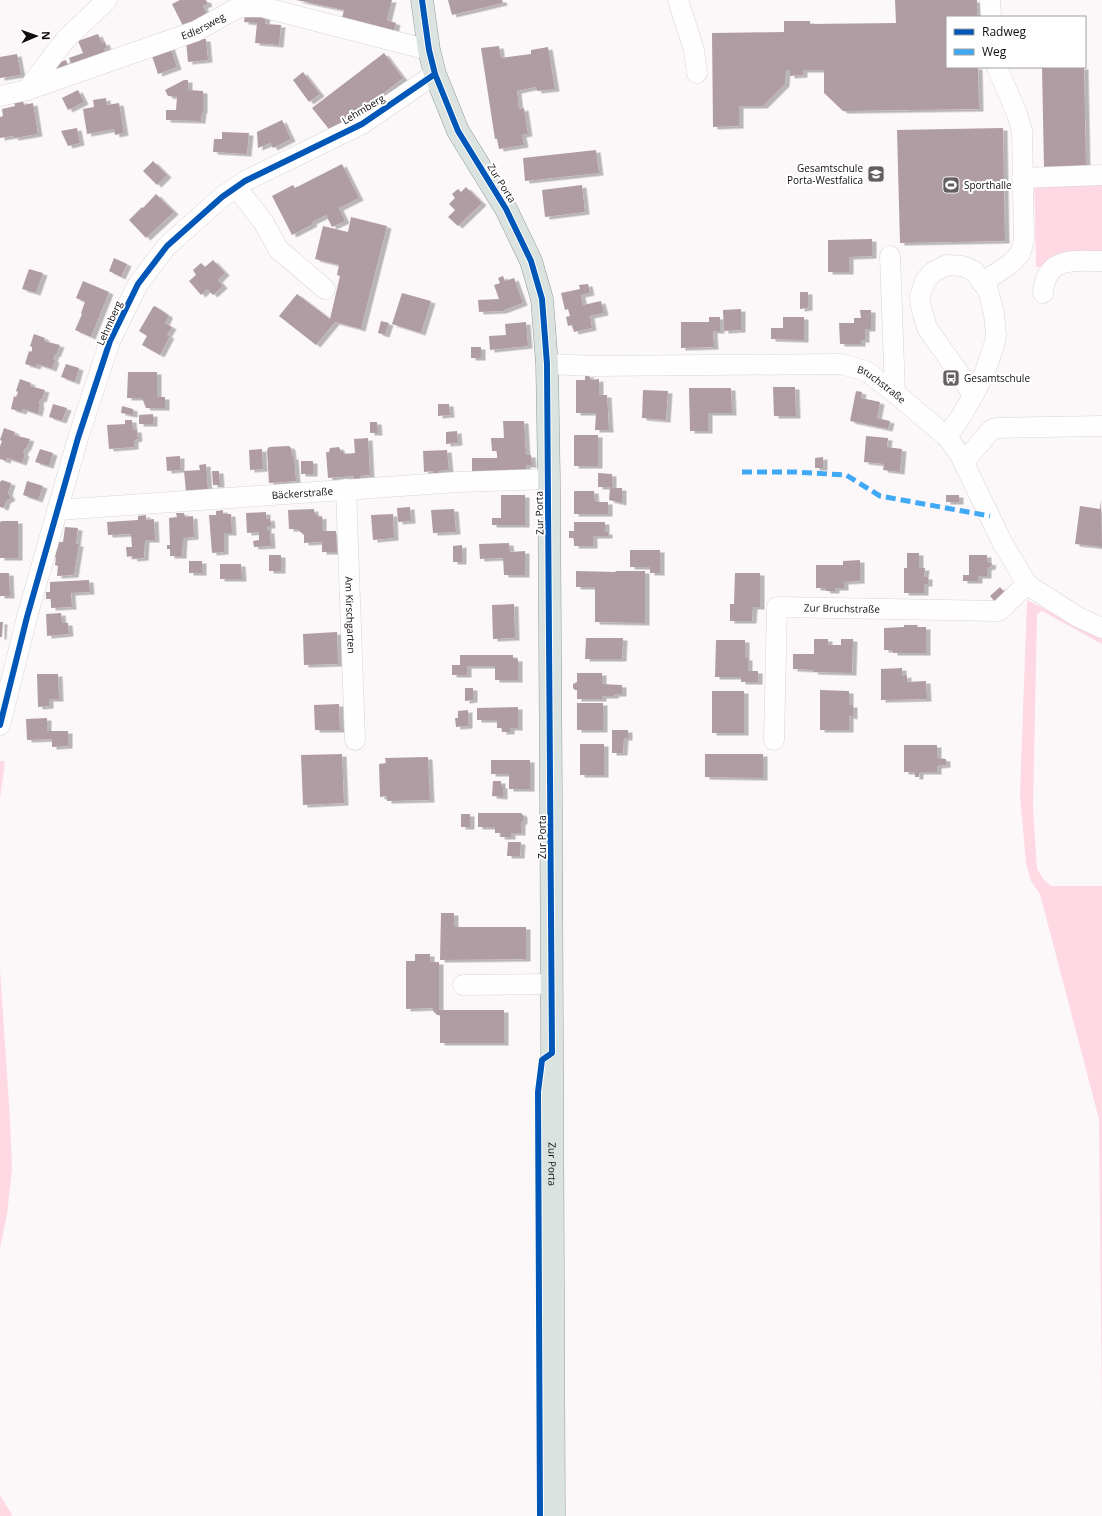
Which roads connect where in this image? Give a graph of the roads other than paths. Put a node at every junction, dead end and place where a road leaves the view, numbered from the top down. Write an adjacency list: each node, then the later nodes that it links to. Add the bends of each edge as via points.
1 (107, 0): 10 (street, via 65,40)
2 (422, 0): 6 (main road, Zur Porta)
3 (678, 0): 8 (street, via 694,50)
4 (990, 0): 5 (street)
5 (991, 16)
6 (429, 50): 9 (main road, Zur Porta); 10 (street, Edlersweg, via 262,7 239,7 196,31)
7 (997, 68): 13 (street, via 1022,131)
8 (697, 73)
9 (435, 74): 14 (street, Lehmberg, via 362,124); 20 (main road, Zur Porta, via 458,131 506,209 531,261 542,299)
10 (27, 90): 11 (street, Edlersweg)
11 (0, 96)
12 (1102, 175): 13 (street)
13 (1022, 178): 17 (street, via 1024,240 1020,254)
14 (236, 187): 18 (street, via 264,223 278,249); 28 (street, Lehmberg, via 167,246 138,284 110,341)
15 (890, 256): 21 (street)
16 (1102, 261): 19 (street, via 1066,262 1050,270 1044,282)
17 (982, 283): 22 (street, via 991,298 996,334 985,372); 22 (street, via 974,271 962,266 947,265 933,272 925,281 920,296 927,328)
18 (325, 289)
19 (1043, 293)
20 (547, 364): 21 (street, Bruchstraße, via 841,364 866,371); 26 (main road, Zur Porta)
21 (894, 393): 24 (street, Bruchstraße)
22 (973, 396): 24 (street)
23 (1102, 426): 25 (street, via 996,428 991,430)
24 (947, 437): 25 (street, Bruchstraße)
25 (964, 462): 29 (street, Bruchstraße, via 1002,542)
26 (549, 479): 27 (street, Bäckerstraße); 34 (main road, Zur Porta)
27 (346, 489): 28 (street, Bäckerstraße); 32 (street, Am Kirschgarten)
28 (57, 510): 31 (street, Lehmberg)
29 (1027, 584): 30 (street, Bruchstraße, via 1078,617); 33 (street, Zur Bruchstraße, via 999,611 777,607)
30 (1102, 628)
31 (0, 725)
32 (355, 740)
33 (774, 740)
34 (552, 984): 35 (street); 36 (main road, Zur Porta)
35 (463, 985)
36 (554, 1516)

